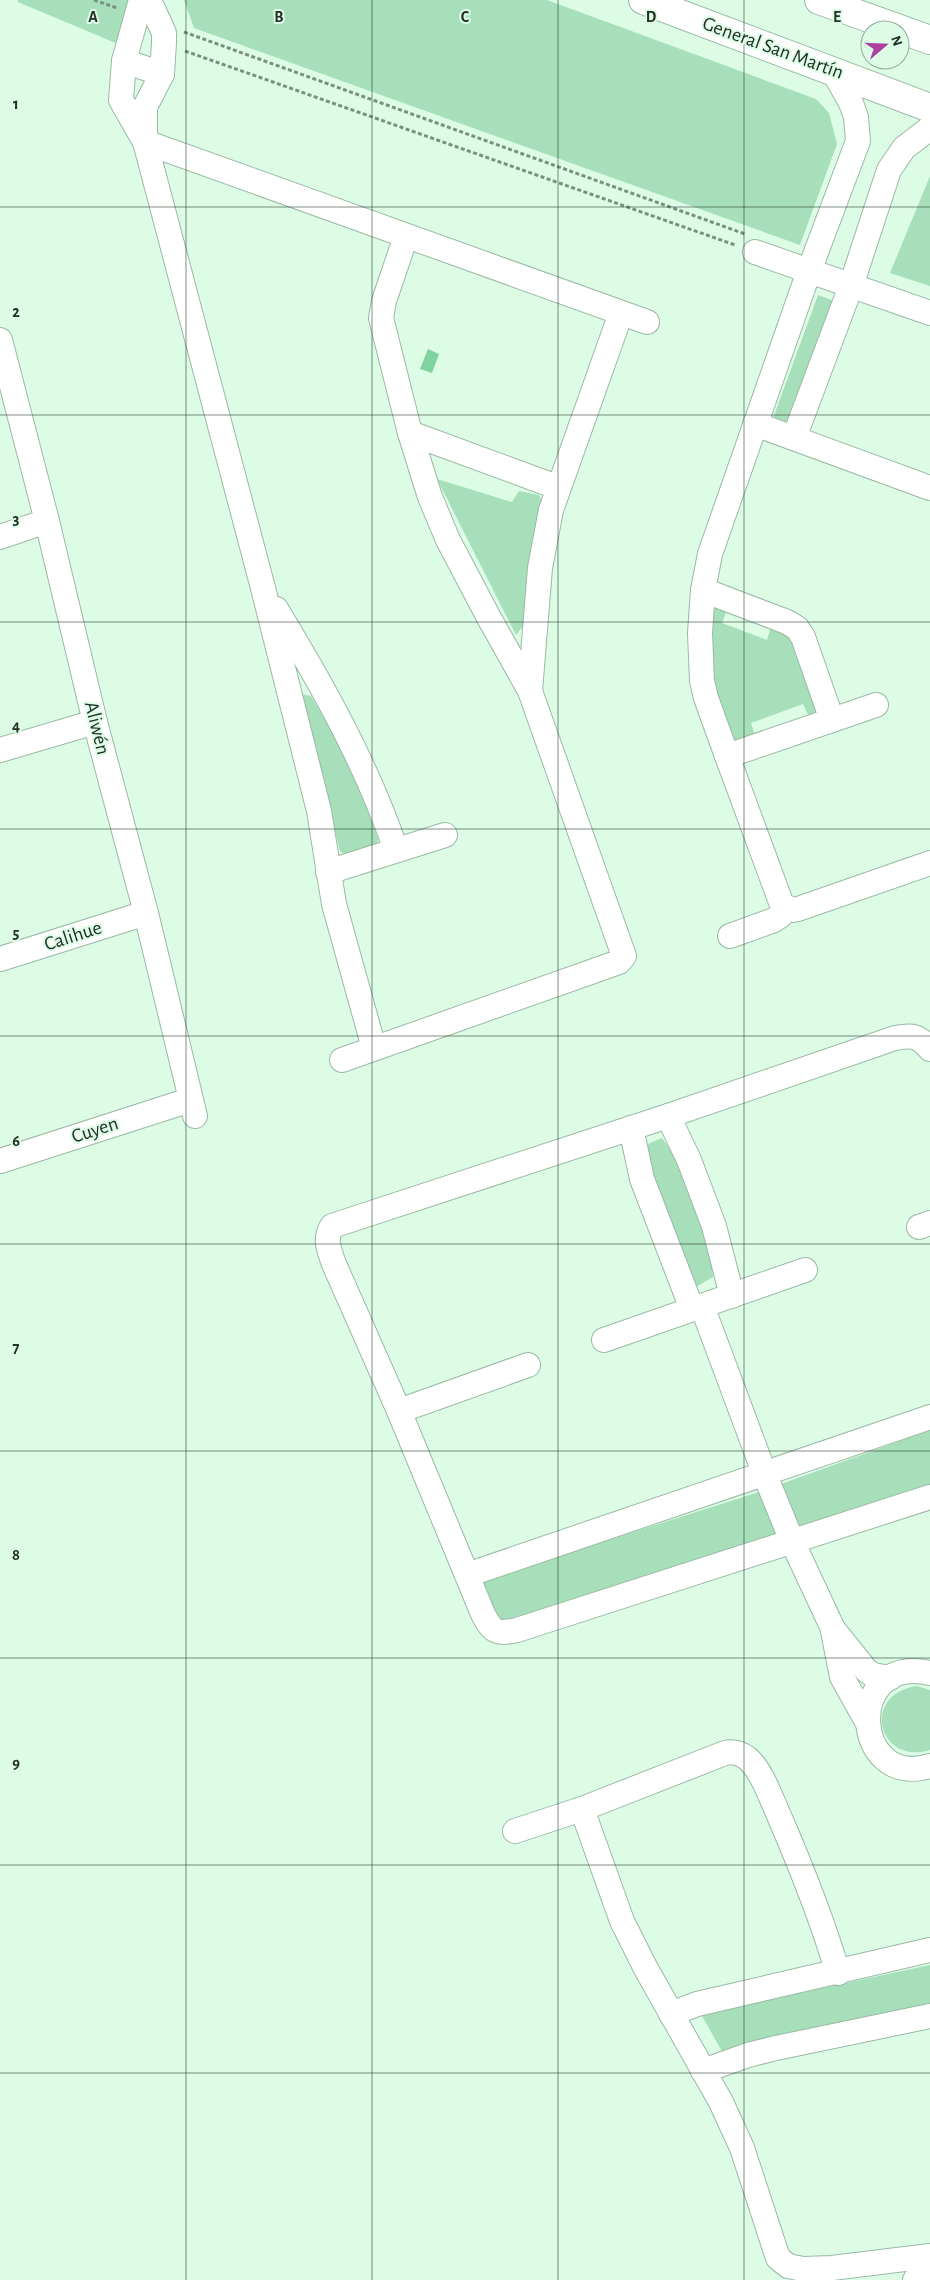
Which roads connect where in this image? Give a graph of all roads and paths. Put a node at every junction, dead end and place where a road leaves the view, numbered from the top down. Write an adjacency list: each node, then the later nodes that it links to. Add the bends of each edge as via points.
1 (94, 0): 4 (path)
2 (643, 0): 8 (main road, General San Martín)
3 (819, 0): 6 (main road)
4 (142, 5): 5 (street); 7 (street)
5 (162, 33): 9 (street); 14 (path); 14 (path)
6 (930, 40)
7 (124, 61): 9 (street); 12 (street, via 121,100)
8 (828, 68): 10 (main road, General San Martín); 15 (street, via 851,103 858,141)
9 (162, 74): 12 (street, via 146,107)
10 (930, 108)
11 (930, 128): 16 (street, via 904,148 889,170)
12 (145, 142): 13 (street); 28 (street)
13 (406, 236): 18 (street); 22 (street, via 381,318)
14 (752, 244): 15 (street)
15 (809, 271): 16 (street); 21 (street)
16 (851, 286): 17 (street); 23 (street)
17 (930, 312)
18 (620, 313): 19 (street); 24 (street)
19 (647, 322)
20 (0, 340): 26 (street, Aliwén)
21 (755, 424): 23 (street); 29 (street, via 710,554)
22 (410, 433): 24 (street); 30 (street, via 430,497 448,540)
23 (794, 438): 25 (street)
24 (557, 487): 30 (street, via 540,568)
25 (930, 488)
26 (47, 521): 27 (street); 33 (street, Aliwén)
27 (0, 537)
28 (263, 588): 37 (street, via 347,733 382,806); 39 (street, via 319,811)
29 (703, 590): 32 (street, via 797,628 806,644); 35 (street, via 700,633 702,681)
30 (530, 691): 44 (street, via 624,953 623,959)
31 (876, 705): 32 (street)
32 (832, 720): 35 (street)
33 (94, 722): 34 (street); 41 (street, Aliwén)
34 (0, 750)
35 (727, 756): 40 (street, via 779,900)
36 (445, 835): 37 (street)
37 (396, 850): 39 (street)
38 (930, 863): 40 (street, via 798,909)
39 (328, 872): 44 (street)
40 (787, 908): 42 (street, via 774,920)
41 (146, 913): 43 (street, Calihue); 47 (street, Aliwén)
42 (730, 936)
43 (0, 959)
44 (374, 1048): 46 (street)
45 (930, 1049): 48 (street, via 921,1038 909,1035 895,1038)
46 (342, 1060)
47 (192, 1108): 50 (street, Cuyen)
48 (668, 1116): 49 (street); 52 (street, via 714,1226)
49 (631, 1128): 53 (street, via 642,1179); 56 (street, via 332,1226 327,1233 334,1264)
50 (0, 1161)
51 (805, 1270): 52 (street)
52 (732, 1296): 53 (street)
53 (697, 1308): 54 (street); 58 (street)
54 (604, 1340)
55 (528, 1365): 56 (street)
56 (398, 1411): 61 (street)
57 (930, 1417): 58 (street)
58 (764, 1475): 60 (street); 61 (street)
59 (930, 1497): 60 (street)
60 (792, 1541): 61 (street, via 505,1632 497,1632 490,1627); 62 (street)
61 (467, 1575)
62 (833, 1629): 64 (street, via 866,1670); 65 (street, via 842,1678)
63 (930, 1673): 64 (street, via 906,1672)
64 (890, 1678): 65 (street, via 873,1696)
65 (866, 1720): 66 (street, via 869,1736 882,1756 902,1767)
66 (926, 1770)
67 (582, 1809): 68 (street); 70 (street, via 725,1753 734,1752 746,1758 768,1791 787,1835 825,1928); 71 (street, via 622,1921)
68 (515, 1830)
69 (930, 1950): 70 (street)
70 (838, 1973): 71 (street, via 697,2004)
71 (671, 2014): 73 (street)
72 (930, 2016): 73 (street, via 748,2055)
73 (703, 2071): 74 (street, via 722,2102 742,2148 772,2244 783,2262 796,2268 832,2268)
74 (930, 2256)
75 (930, 2278): 76 (street)
76 (915, 2280)

